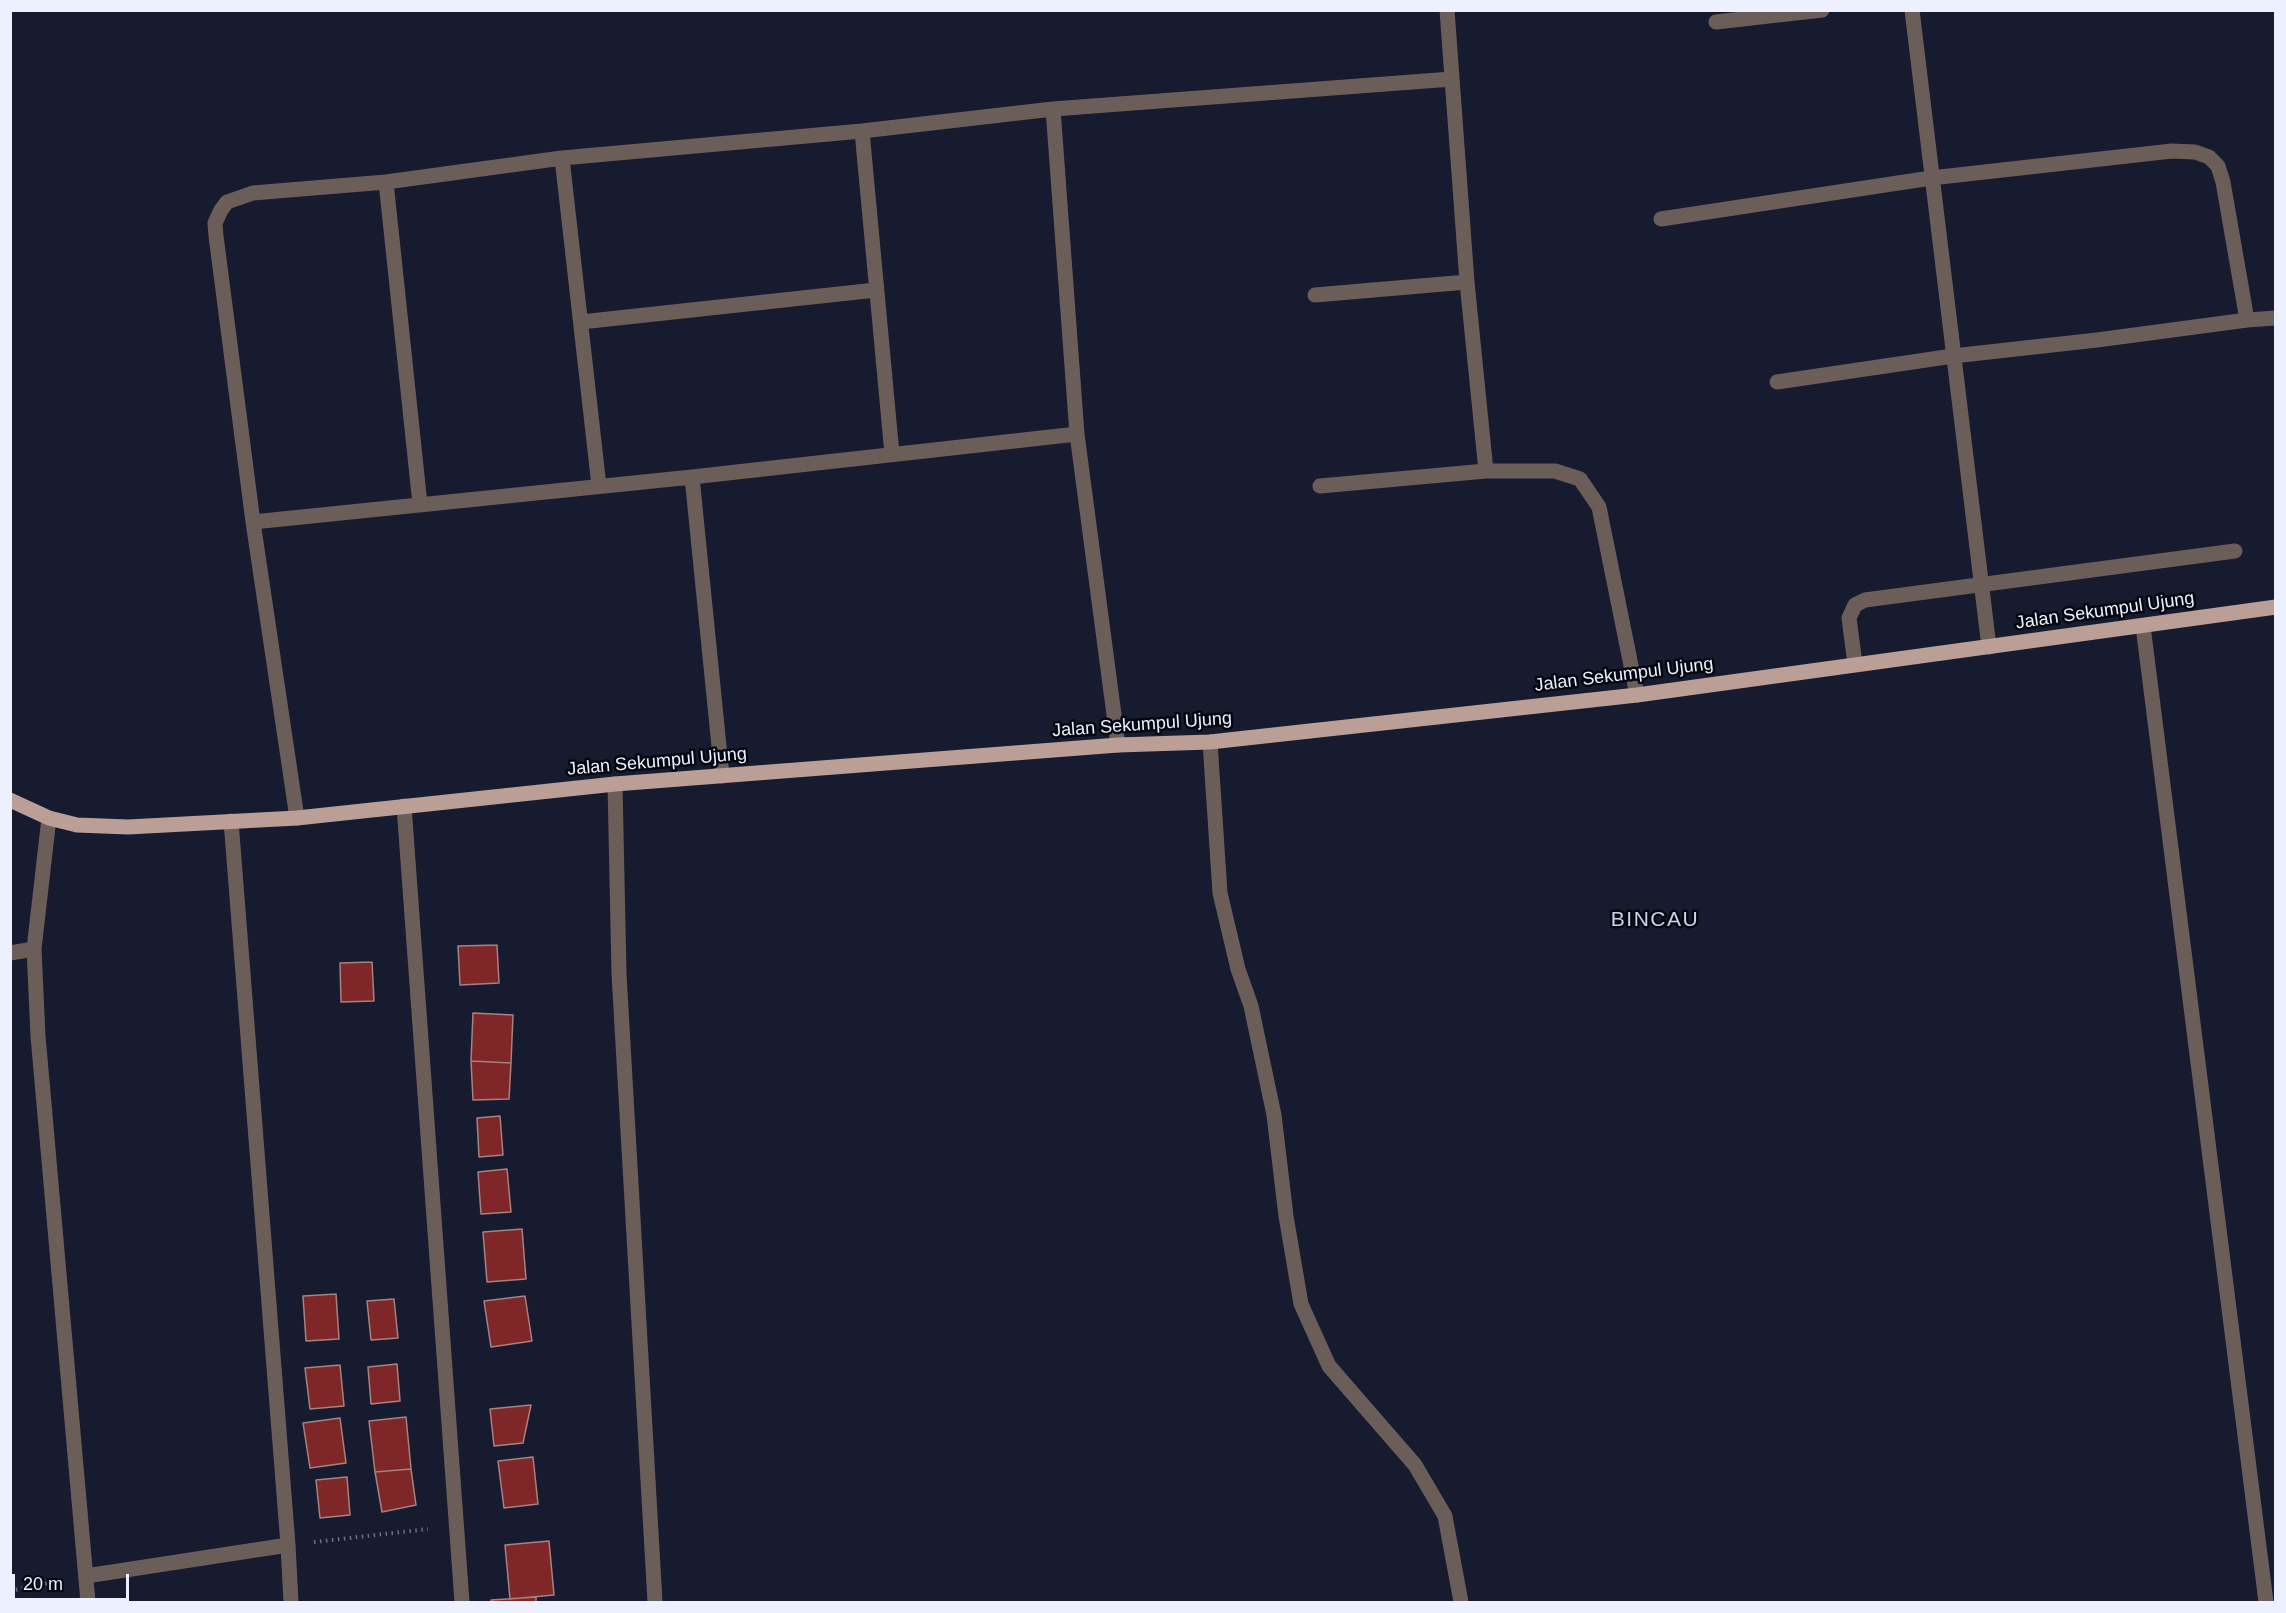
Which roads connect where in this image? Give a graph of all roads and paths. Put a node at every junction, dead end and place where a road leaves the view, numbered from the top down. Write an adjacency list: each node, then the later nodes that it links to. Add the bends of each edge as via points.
1 (1447, 10): 5 (street)
2 (1822, 10): 4 (street)
3 (1912, 10): 9 (street)
4 (1716, 22)
5 (1452, 79): 6 (street); 12 (street)
6 (1053, 109): 7 (street); 20 (street)
7 (862, 131): 8 (street); 13 (street)
8 (562, 158): 10 (street); 17 (street)
9 (1931, 178): 11 (street); 16 (street, via 2172,151 2195,152 2209,158 2218,166 2223,182); 18 (street)
10 (386, 182): 26 (street); 27 (street, via 253,193 227,202 220,210 215,223)
11 (1661, 219)
12 (1467, 282): 14 (street); 22 (street)
13 (876, 290): 17 (street); 21 (street)
14 (1316, 295)
15 (2276, 318): 16 (street)
16 (2247, 320): 18 (street)
17 (581, 322): 24 (street)
18 (1953, 356): 19 (street); 29 (street)
19 (1777, 381)
20 (1077, 434): 21 (street); 36 (street)
21 (892, 454): 23 (street)
22 (1486, 471): 25 (street); 34 (street, via 1555,471 1580,478 1599,507)
23 (692, 477): 24 (street); 37 (street)
24 (599, 486): 26 (street)
25 (1320, 486)
26 (420, 504): 27 (street)
27 (253, 522): 42 (street)
28 (2235, 550): 29 (street)
29 (1982, 585): 32 (street); 33 (street, via 1865,600 1855,605 1849,618)
30 (2276, 607): 31 (main road, Jalan Sekumpul Ujung)
31 (2143, 626): 32 (main road, Jalan Sekumpul Ujung); 55 (street)
32 (1989, 647): 33 (main road, Jalan Sekumpul Ujung)
33 (1855, 664): 34 (main road, Jalan Sekumpul Ujung)
34 (1637, 695): 35 (main road, Jalan Sekumpul Ujung)
35 (1210, 742): 36 (main road, Jalan Sekumpul Ujung); 54 (street, via 1220,892 1251,1006 1274,1115 1301,1304 1329,1366 1415,1465 1445,1516)
36 (1118, 745): 37 (main road, Jalan Sekumpul Ujung)
37 (722, 776): 38 (main road, Jalan Sekumpul Ujung)
38 (615, 784): 40 (main road, Jalan Sekumpul Ujung); 53 (street, via 619,974)
39 (10, 800): 41 (main road, Jalan Sekumpul Ujung)
40 (404, 806): 42 (main road, Jalan Sekumpul Ujung); 46 (street)
41 (49, 818): 43 (main road, Jalan Sekumpul Ujung, via 77,825 128,827); 44 (street)
42 (297, 818): 43 (main road, Jalan Sekumpul Ujung)
43 (231, 821): 47 (street)
44 (34, 949): 45 (street); 48 (street, via 38,1036)
45 (10, 953)
46 (456, 1527): 47 (path); 52 (street)
47 (288, 1545): 48 (street); 51 (street)
48 (86, 1576): 49 (path); 50 (street)
49 (10, 1592)
50 (88, 1602)
51 (291, 1602)
52 (462, 1602)
53 (655, 1602)
54 (1461, 1602)
55 (2266, 1602)

